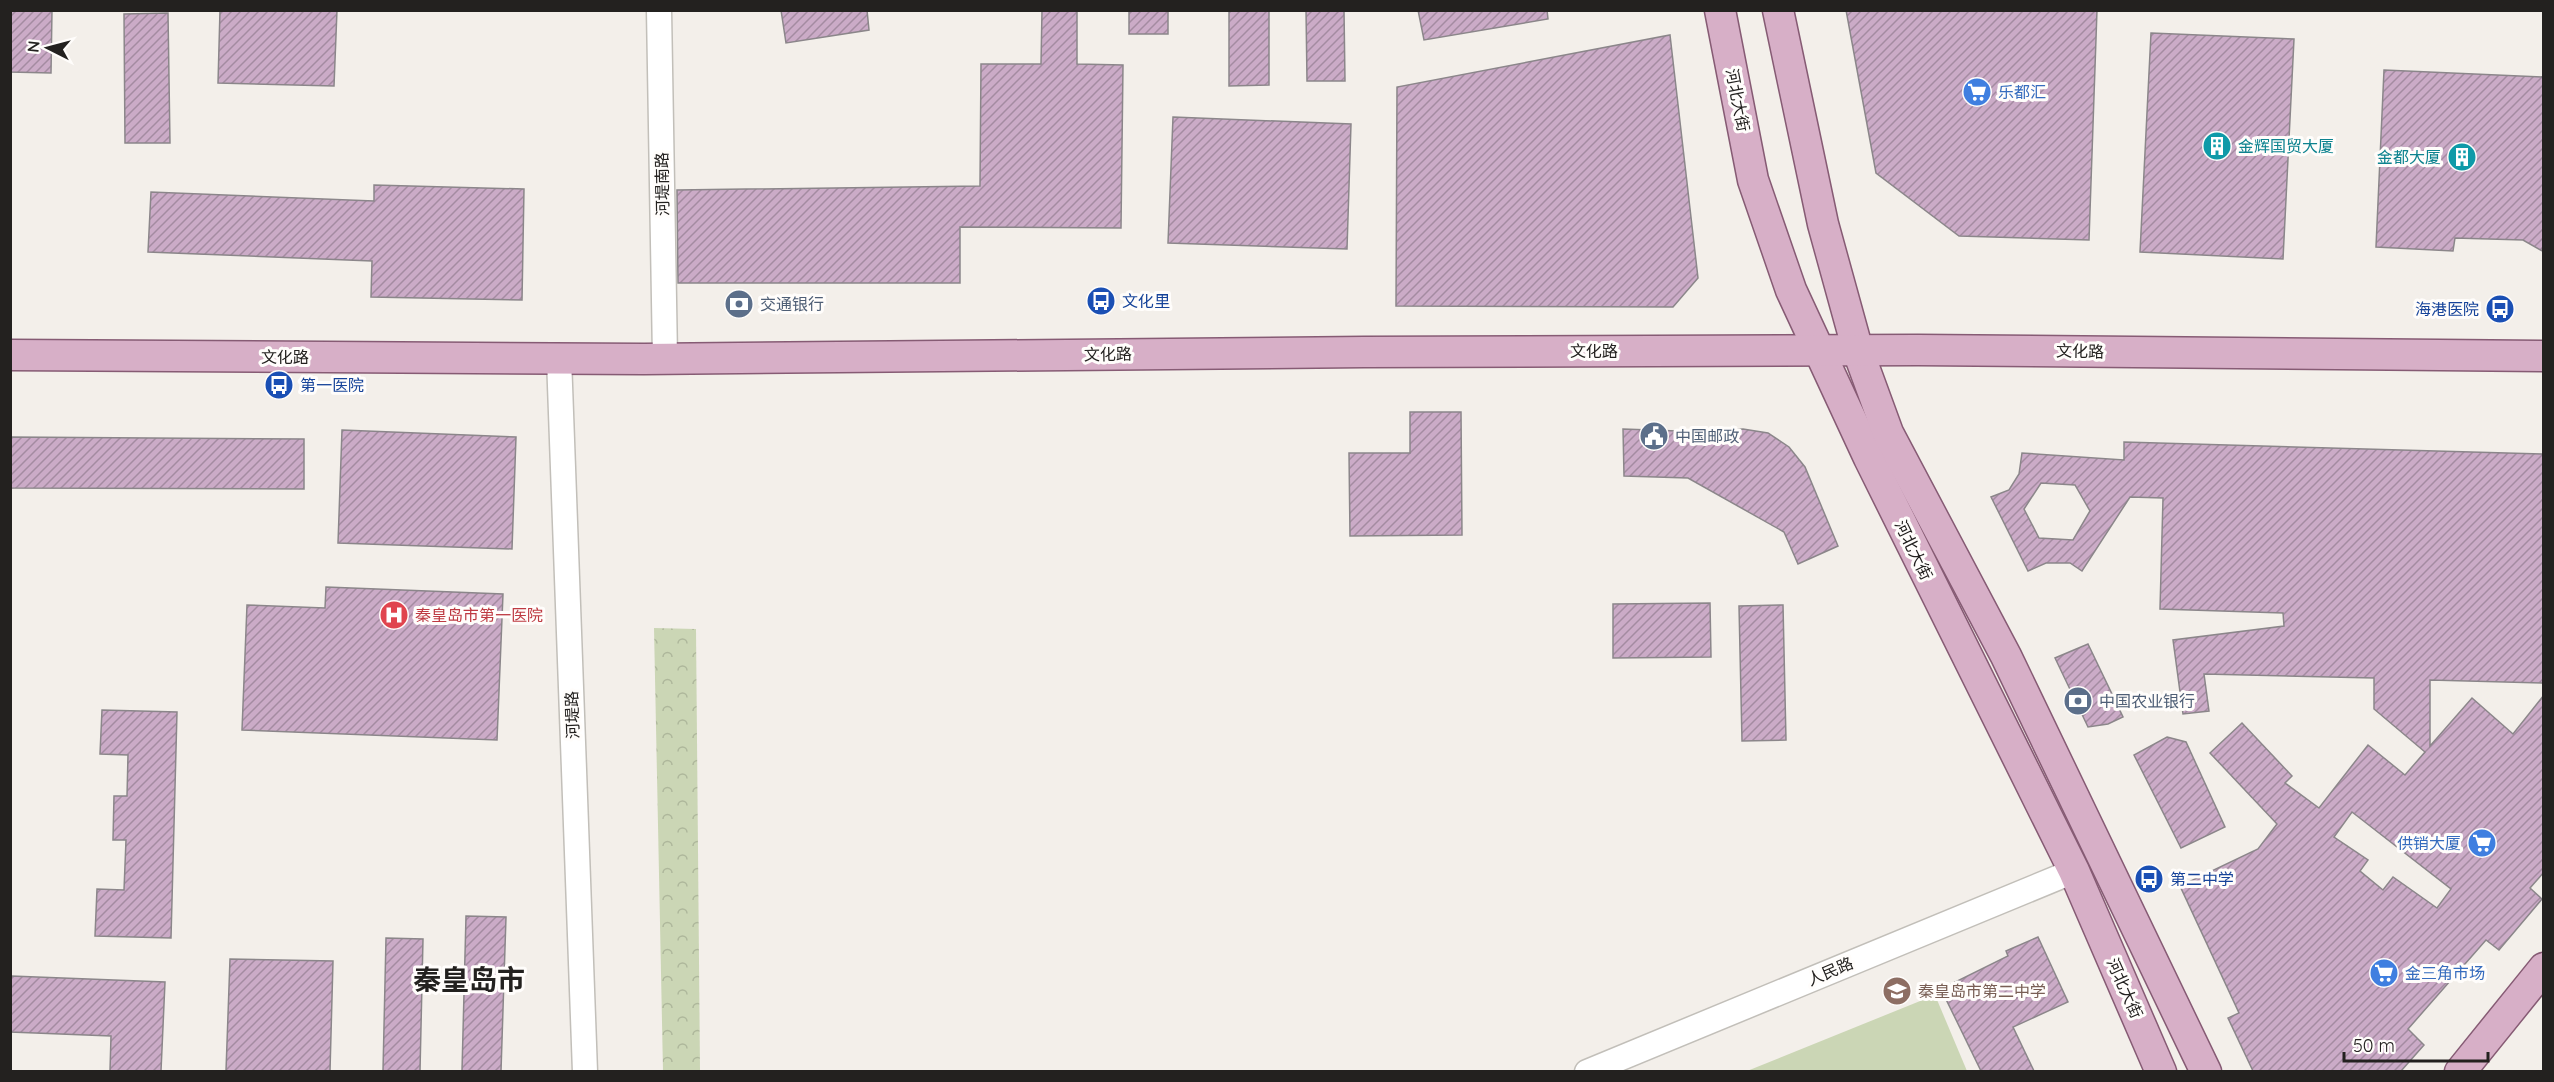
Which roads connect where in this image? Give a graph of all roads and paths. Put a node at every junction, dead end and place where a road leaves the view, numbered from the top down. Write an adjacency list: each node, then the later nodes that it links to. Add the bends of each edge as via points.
1 (659, 10): 9 (street, 河堤南路)
2 (1720, 10): 4 (main road, 河北大街, via 1753,180 1791,290)
3 (1778, 10): 5 (main road, via 1823,224)
4 (1820, 350): 5 (main road, 文化路); 9 (main road, 文化路); 10 (main road, 河北大街, via 1869,458)
5 (1858, 351): 7 (main road, 文化路); 15 (main road, via 1888,433 2006,656)
6 (10, 355): 8 (main road, 文化路)
7 (2544, 356)
8 (559, 358): 9 (main road, 文化路); 12 (street, 河堤路)
9 (654, 359)
10 (2074, 871): 13 (street, 人民路); 14 (main road, 河北大街)
11 (2544, 968): 16 (main road)
12 (585, 1071)
13 (1587, 1071)
14 (2161, 1071)
15 (2206, 1071)
16 (2460, 1071)

